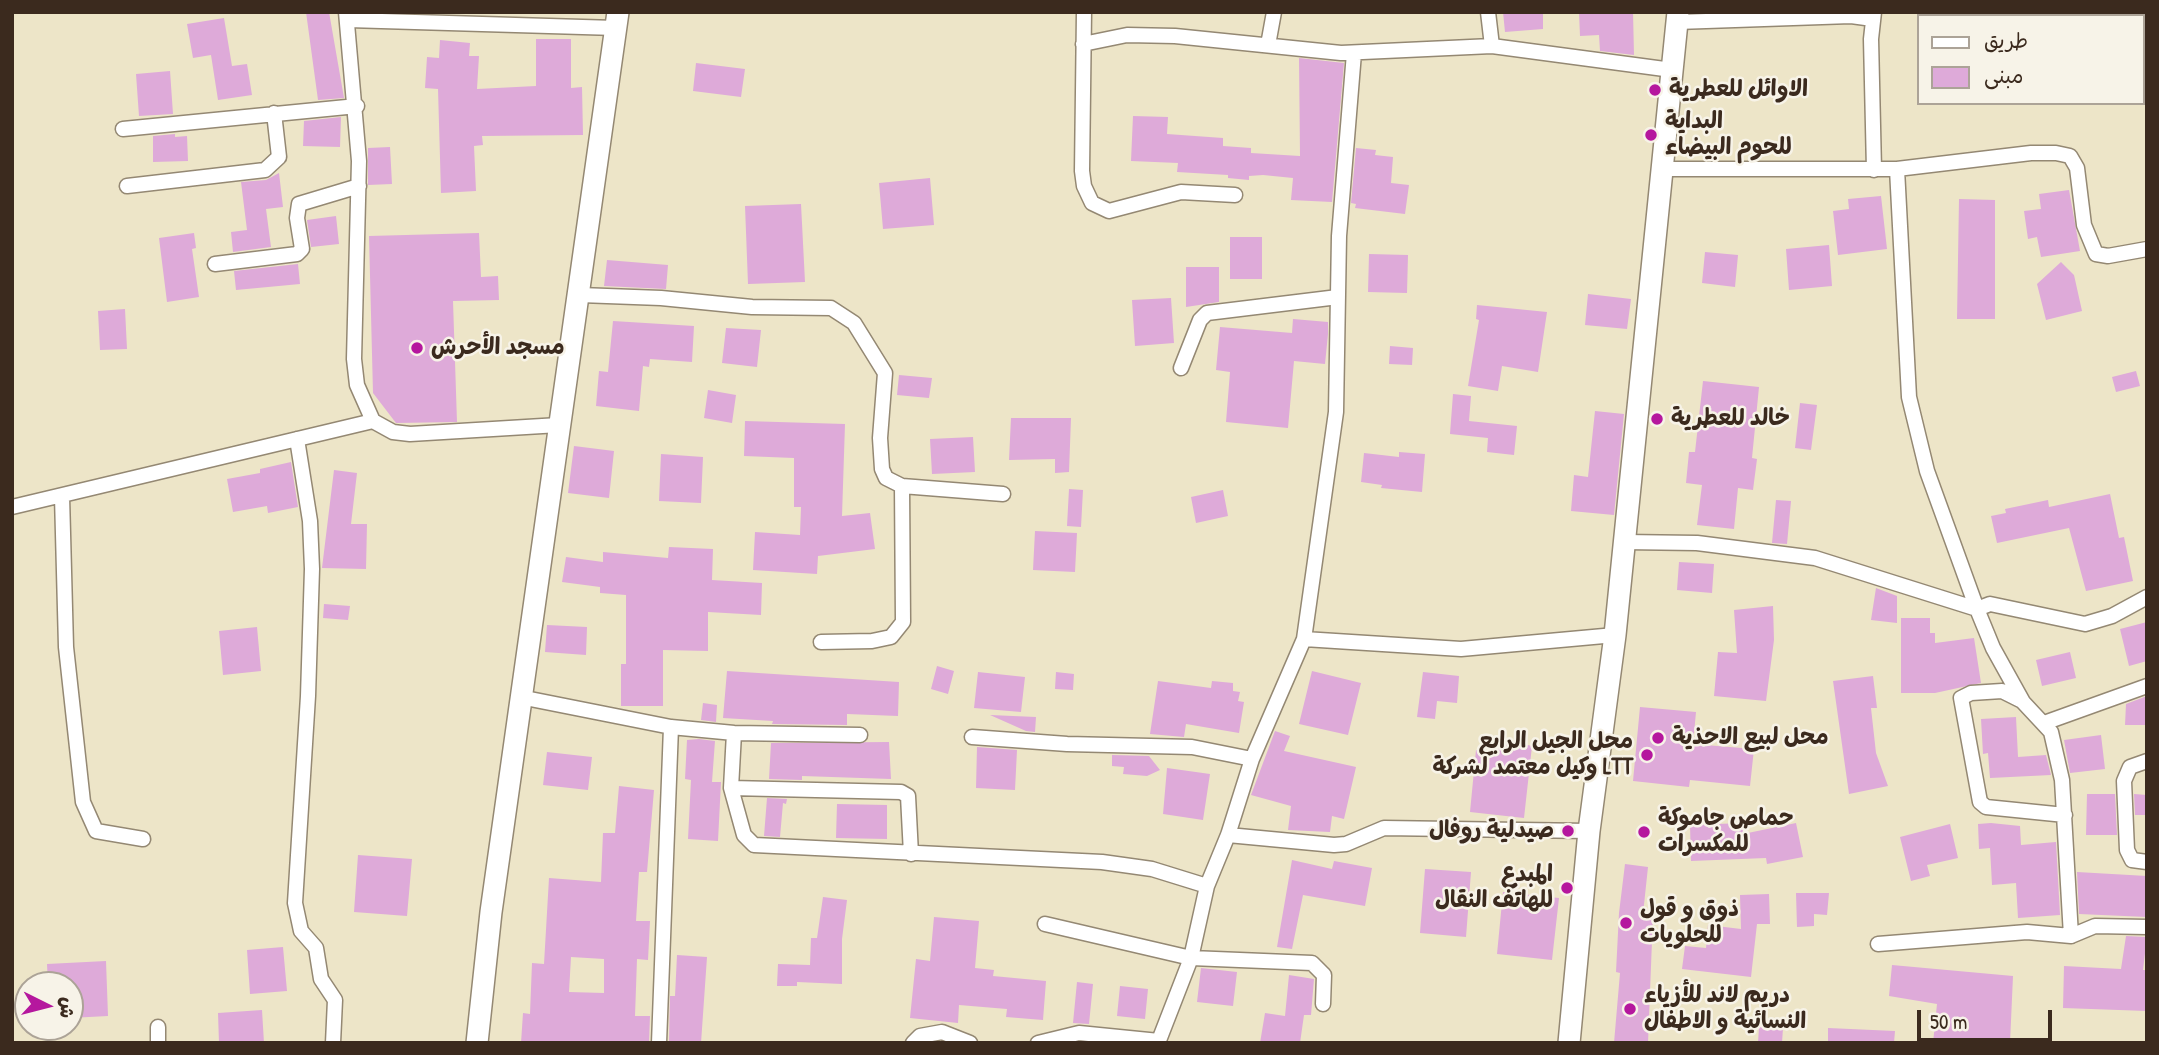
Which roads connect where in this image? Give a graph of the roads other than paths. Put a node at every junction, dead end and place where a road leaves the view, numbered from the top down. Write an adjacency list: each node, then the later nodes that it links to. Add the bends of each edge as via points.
1 (1084, 12): 8 (street)
2 (1274, 12): 9 (street)
3 (1488, 12): 10 (street)
4 (347, 16): 7 (street); 13 (street)
5 (1873, 16): 6 (street); 18 (street)
6 (1677, 17): 12 (street)
7 (617, 20): 24 (street)
8 (1083, 44): 9 (street, via 1127,35); 21 (street, via 1082,171 1092,203 1109,211 1181,192)
9 (1268, 45): 11 (street)
10 (1492, 46): 11 (street); 12 (street)
11 (1354, 53): 25 (street)
12 (1672, 71): 16 (street)
13 (356, 106): 14 (street); 20 (street)
14 (274, 113): 15 (street); 19 (street, via 279,157 265,170)
15 (123, 129)
16 (1661, 169): 18 (street); 34 (street)
17 (1897, 169): 18 (street); 22 (street, via 2031,153 2070,156 2077,168 2084,225 2096,254); 36 (street, via 1909,397 1927,471)
18 (1874, 170)
19 (127, 186)
20 (359, 186): 23 (street, via 299,204 302,248 297,254); 27 (street, via 354,359 357,385)
21 (1235, 195)
22 (2147, 249)
23 (215, 264)
24 (580, 295): 28 (street); 30 (street, via 831,308 842,313 865,337 885,373 882,469 886,478)
25 (1338, 297): 26 (street, via 1207,313 1197,326); 38 (street, via 1336,412)
26 (1181, 369)
27 (373, 421): 28 (street, via 393,432 410,434); 29 (street)
28 (559, 425): 41 (street)
29 (297, 439): 32 (street); 67 (street, via 310,521 312,569 295,903 301,931 316,948 321,979 335,1000)
30 (902, 486): 31 (street); 39 (street, via 903,622 891,637)
31 (1003, 494)
32 (62, 496): 33 (street); 54 (street, via 66,647 83,802 96,831)
33 (12, 507)
34 (1624, 542): 36 (street, via 1697,544 1815,558); 37 (street)
35 (2147, 597): 36 (street, via 2085,624 1990,604)
36 (1977, 609): 42 (street)
37 (1615, 635): 38 (street, via 1461,649); 52 (street)
38 (1304, 639): 48 (street)
39 (821, 642)
40 (2147, 686): 43 (street)
41 (520, 697): 44 (street); 68 (street)
42 (2023, 702): 43 (street); 51 (street, via 2002,691 1961,698 1980,802 1986,807)
43 (2044, 723): 51 (street, via 2057,756)
44 (671, 727): 45 (street); 69 (street)
45 (734, 733): 46 (street); 50 (street)
46 (860, 735)
47 (972, 737): 48 (street, via 1192,747)
48 (1252, 759): 53 (street)
49 (2147, 761): 56 (street, via 2130,766 2124,781 2127,850 2132,860)
50 (731, 788): 55 (street, via 744,835 754,845); 55 (street, via 901,792 908,796)
51 (2065, 815): 60 (street)
52 (1589, 831): 53 (street, via 1384,828 1334,845); 73 (street)
53 (1228, 835): 57 (street)
54 (143, 839)
55 (911, 854): 57 (street, via 1126,864)
56 (2147, 862)
57 (1207, 886): 62 (street)
58 (1045, 924): 62 (street)
59 (2147, 927): 60 (street, via 2095,926)
60 (2071, 936): 61 (street, via 2027,932)
61 (1878, 944)
62 (1191, 958): 63 (street, via 1312,963 1324,975); 65 (street)
63 (1323, 1004)
64 (158, 1027): 66 (street)
65 (1158, 1042): 72 (street, via 1079,1033)
66 (158, 1043)
67 (333, 1043)
68 (477, 1043)
69 (659, 1043)
70 (913, 1043): 71 (street, via 920,1036 942,1032)
71 (970, 1043)
72 (1038, 1043)
73 (1569, 1043)

